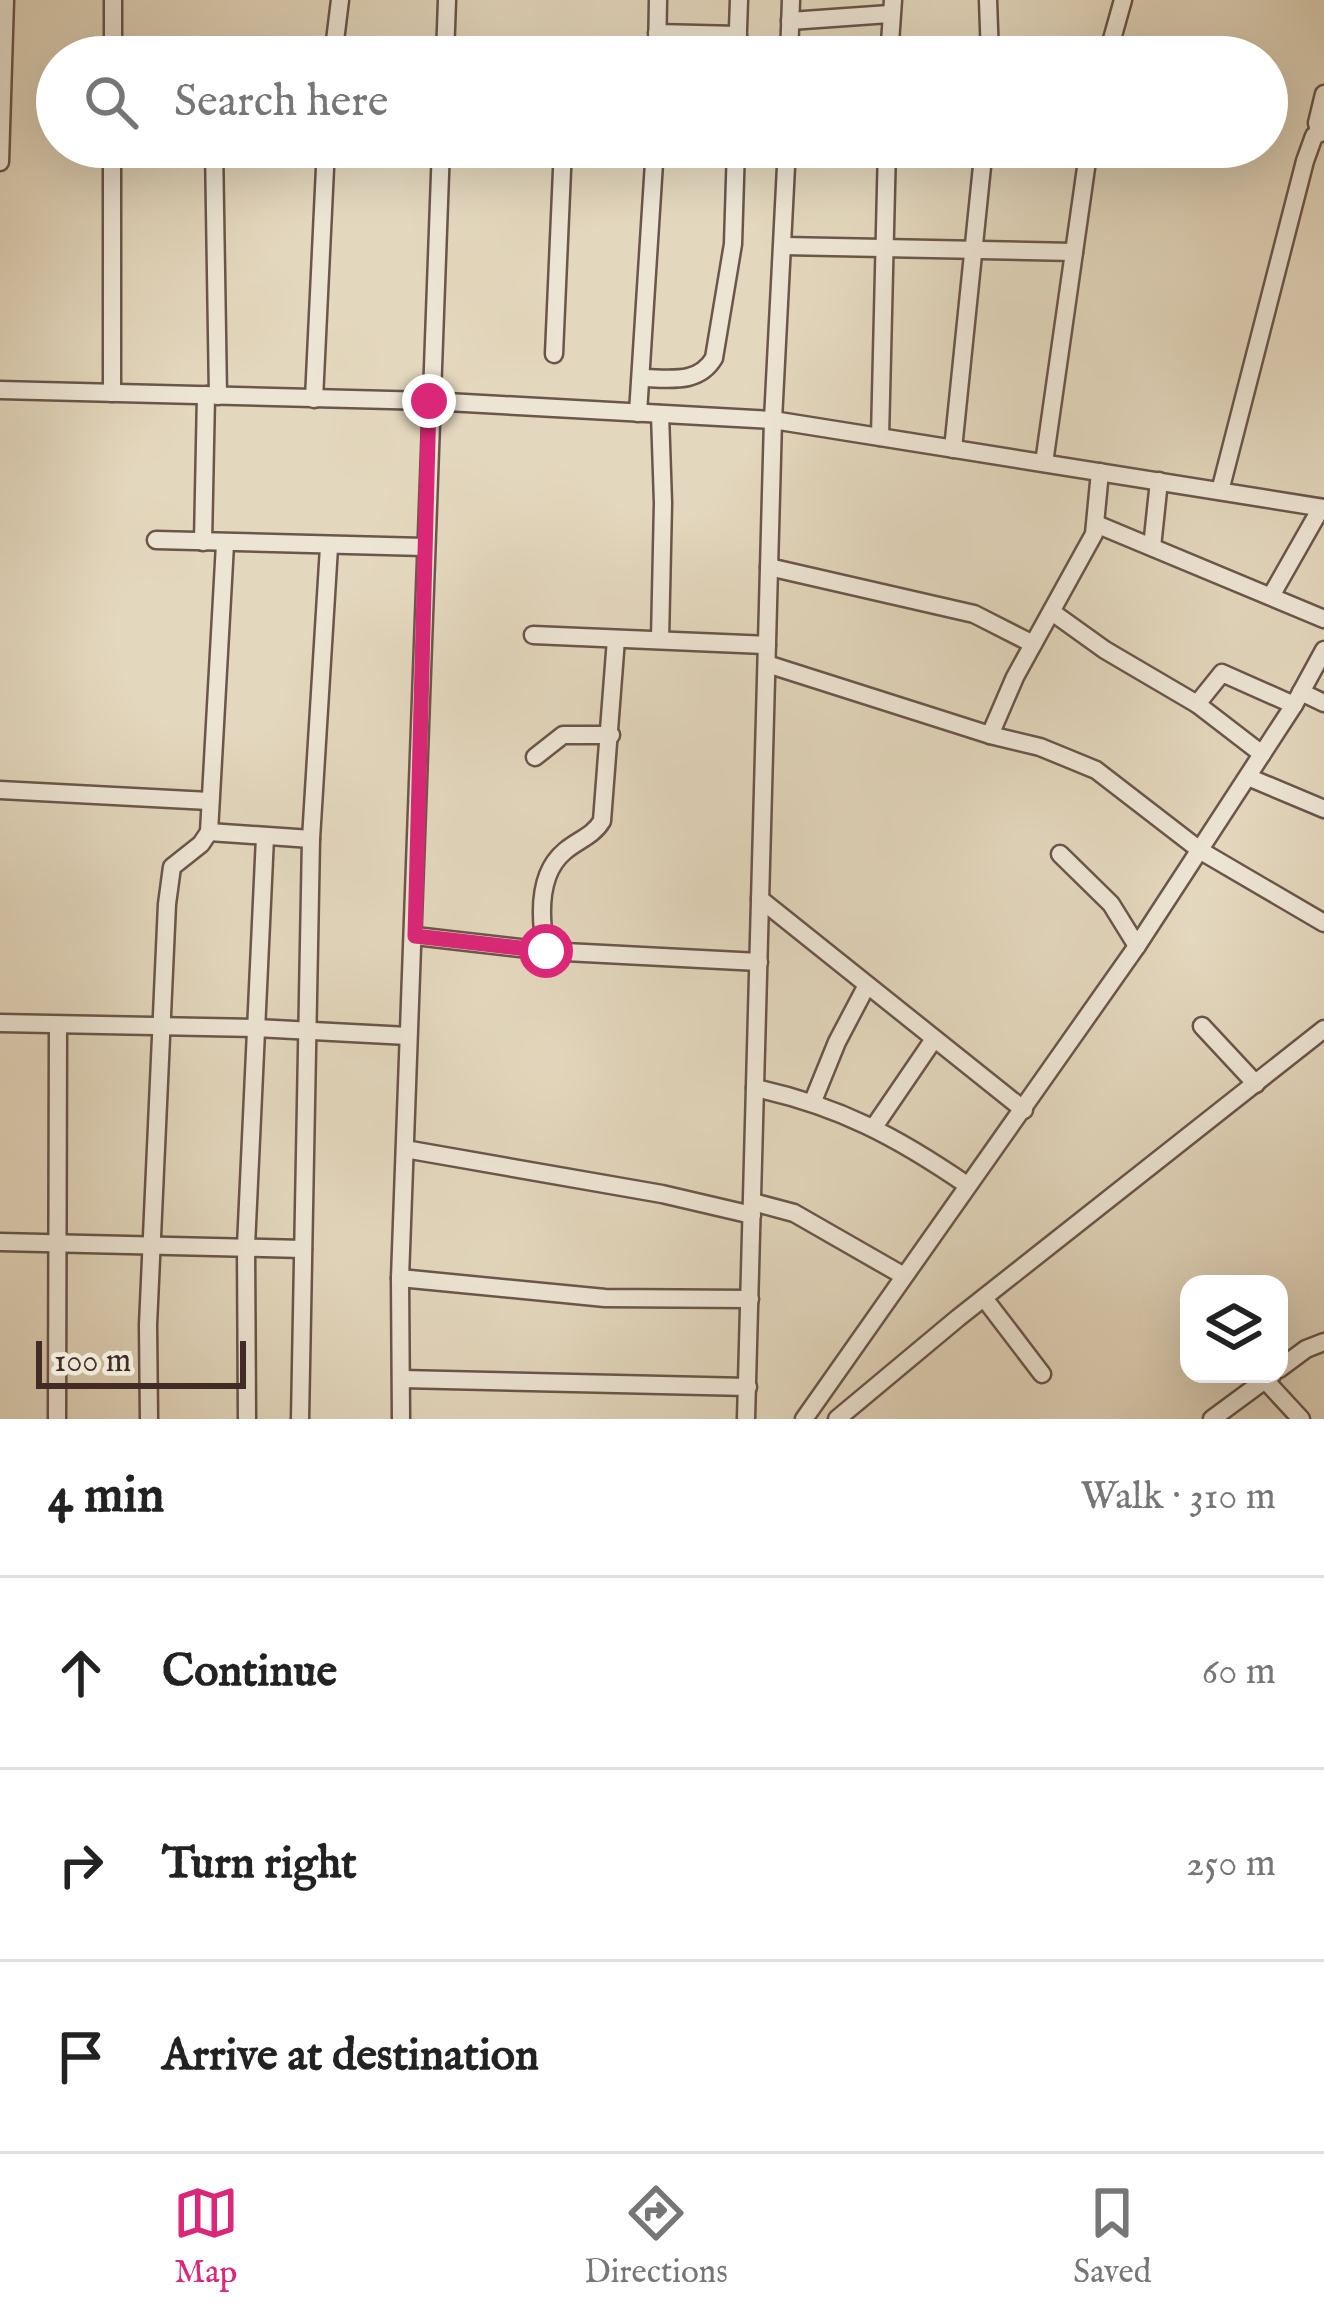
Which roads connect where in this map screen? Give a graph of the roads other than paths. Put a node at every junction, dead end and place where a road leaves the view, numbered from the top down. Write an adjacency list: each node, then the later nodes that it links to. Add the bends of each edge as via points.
1 (5, 0): 13 (street)
2 (112, 0): 15 (street)
3 (340, 0): 16 (street)
4 (447, 0): 17 (street)
5 (658, 0): 12 (street)
6 (739, 0): 14 (street)
7 (790, 0): 11 (street)
8 (988, 0): 20 (street)
9 (1123, 0): 21 (street)
10 (891, 7): 11 (street)
11 (790, 21): 19 (street)
12 (657, 33): 14 (street); 18 (street)
13 (2, 34): 24 (street)
14 (738, 35)
15 (112, 36)
16 (336, 36)
17 (446, 36)
18 (657, 36)
19 (790, 36)
20 (989, 36)
21 (1114, 36)
22 (1324, 94): 23 (street)
23 (1322, 132): 55 (street, via 1305,161)
24 (0, 162)
25 (112, 168): 43 (street)
26 (214, 168): 44 (street)
27 (325, 168): 45 (street)
28 (440, 168): 46 (street)
29 (562, 168): 40 (street)
30 (654, 168): 41 (street)
31 (735, 168): 41 (street, via 733,244 714,358 690,379)
32 (786, 168): 36 (street)
33 (886, 168): 37 (street)
34 (982, 168): 38 (street)
35 (1086, 168): 39 (street)
36 (784, 245): 37 (street); 49 (street)
37 (884, 245): 38 (street); 50 (street)
38 (975, 248): 39 (street); 51 (street)
39 (1074, 252): 52 (street)
40 (554, 354)
41 (641, 378): 47 (street)
42 (0, 390): 43 (street)
43 (112, 393): 44 (street)
44 (212, 396): 45 (street); 59 (street)
45 (314, 398): 46 (street)
46 (429, 401): 47 (street); 62 (street)
47 (638, 413): 48 (street)
48 (660, 414): 49 (street); 70 (street)
49 (773, 420): 50 (street); 64 (street)
50 (880, 437): 51 (street)
51 (953, 449): 52 (street)
52 (1044, 463): 53 (street)
53 (1100, 472): 54 (street); 57 (street)
54 (1159, 481): 55 (street); 63 (street)
55 (1220, 491): 56 (street)
56 (1323, 508): 65 (street)
57 (1096, 524): 63 (street); 66 (street)
58 (156, 540): 59 (street)
59 (203, 542): 60 (street)
60 (225, 544): 61 (street); 83 (street)
61 (328, 547): 62 (street); 87 (street)
62 (424, 547): 92 (street)
63 (1152, 548): 65 (street)
64 (769, 567): 71 (street, via 974,614); 73 (street)
65 (1271, 596): 67 (street)
66 (1052, 612): 71 (street); 76 (street)
67 (1324, 619)
68 (533, 635): 69 (street)
69 (616, 638): 70 (street); 77 (street)
70 (660, 640): 73 (street)
71 (1033, 644): 78 (street)
72 (1324, 650): 74 (street)
73 (767, 654): 78 (street); 90 (street)
74 (1297, 698): 75 (street); 76 (street, via 1222,673); 79 (street)
75 (1324, 703)
76 (1197, 704): 79 (street)
77 (610, 735): 80 (street, via 562,735); 94 (street, via 600,828 550,871)
78 (990, 735): 88 (street, via 1096,770)
79 (1262, 754): 81 (street)
80 (535, 758)
81 (1247, 777): 84 (street); 88 (street)
82 (0, 790): 83 (street)
83 (209, 801): 85 (street)
84 (1324, 809)
85 (209, 832): 86 (street); 99 (street, via 170,873)
86 (265, 836): 87 (street); 101 (street)
87 (311, 838): 103 (street)
88 (1201, 851): 91 (street); 93 (street)
89 (1060, 854): 93 (street, via 1111,904)
90 (760, 899): 95 (street); 96 (street)
91 (1324, 923)
92 (415, 936): 94 (street); 104 (street)
93 (1137, 946): 109 (street)
94 (546, 951): 95 (street)
95 (759, 962): 107 (street)
96 (867, 985): 105 (street); 108 (street)
97 (0, 1023): 98 (street)
98 (58, 1025): 99 (street); 115 (street)
99 (160, 1026): 101 (street); 116 (street)
100 (1202, 1026): 106 (street)
101 (256, 1028): 103 (street); 117 (street)
102 (1324, 1030): 106 (street)
103 (309, 1031): 104 (street); 118 (street)
104 (408, 1036): 111 (street)
105 (934, 1039): 109 (street); 110 (street)
106 (1256, 1084): 121 (street)
107 (755, 1088): 108 (street); 113 (street)
108 (813, 1101): 110 (street)
109 (1024, 1110): 112 (street)
110 (874, 1127): 112 (street)
111 (405, 1150): 113 (street); 120 (street)
112 (967, 1185): 119 (street)
113 (752, 1208): 119 (street, via 794,1214); 122 (street)
114 (0, 1242): 115 (street)
115 (59, 1244): 116 (street); 130 (street)
116 (153, 1244): 117 (street); 131 (street)
117 (246, 1246): 118 (street); 132 (street)
118 (303, 1249): 133 (street)
119 (904, 1276): 136 (street)
120 (400, 1278): 122 (street, via 605,1298); 126 (street)
121 (984, 1298): 125 (street); 137 (street)
122 (750, 1299): 129 (street)
123 (1324, 1342): 124 (street)
124 (1288, 1363)
125 (1042, 1374)
126 (402, 1379): 129 (street); 134 (street)
127 (1261, 1383): 138 (street)
128 (1277, 1383): 139 (street)
129 (748, 1387): 135 (street)
130 (57, 1419)
131 (149, 1419)
132 (247, 1419)
133 (300, 1419)
134 (401, 1419)
135 (746, 1419)
136 (804, 1419)
137 (837, 1419)
138 (1212, 1419)
139 (1301, 1419)

